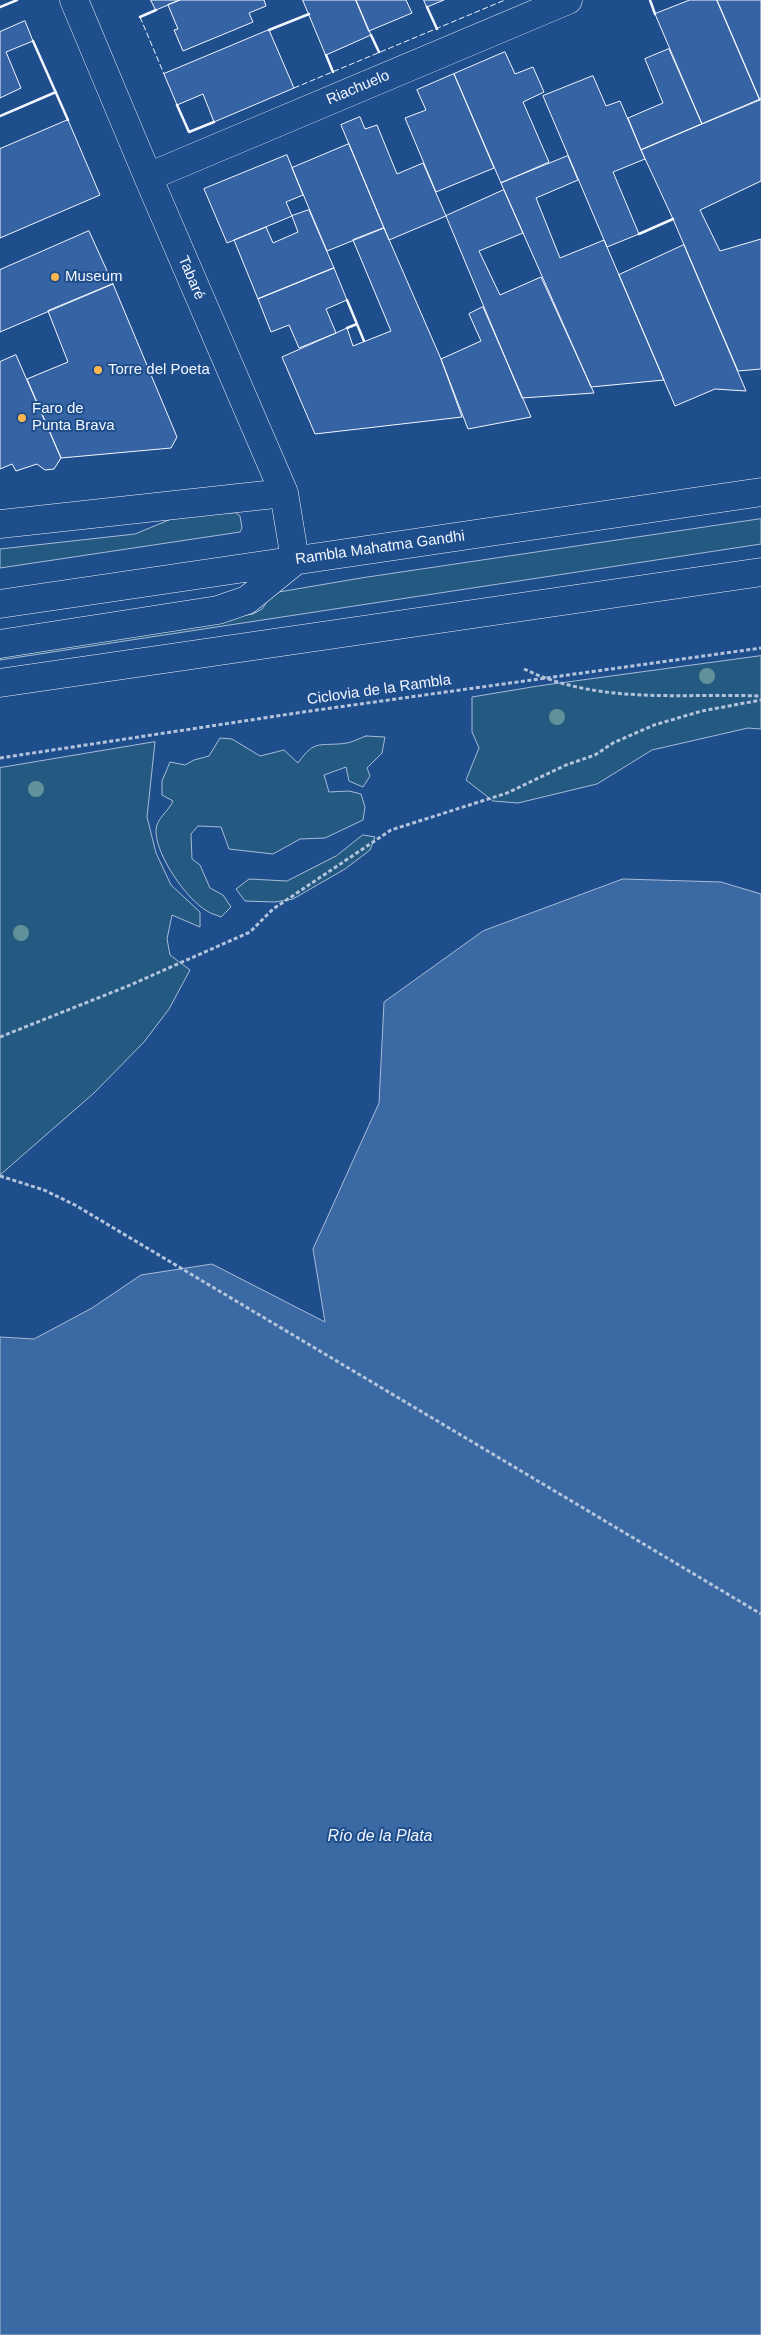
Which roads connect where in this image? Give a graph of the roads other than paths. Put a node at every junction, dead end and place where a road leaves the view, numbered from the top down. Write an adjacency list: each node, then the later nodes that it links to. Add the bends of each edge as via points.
1 (74, 0): 3 (main road, Tabaré)
2 (568, 0): 3 (main road, Riachuelo)
3 (148, 177): 5 (main road, Tabaré)
4 (761, 492): 7 (main road, Rambla Mahatma Gandhi)
5 (284, 493): 6 (main road); 7 (main road, Tabaré)
6 (0, 524)
7 (295, 560): 9 (main road, Rambla Mahatma Gandhi); 10 (main road, via 248,600 218,610)
8 (761, 572): 11 (main road)
9 (0, 604)
10 (0, 644)
11 (0, 683)

